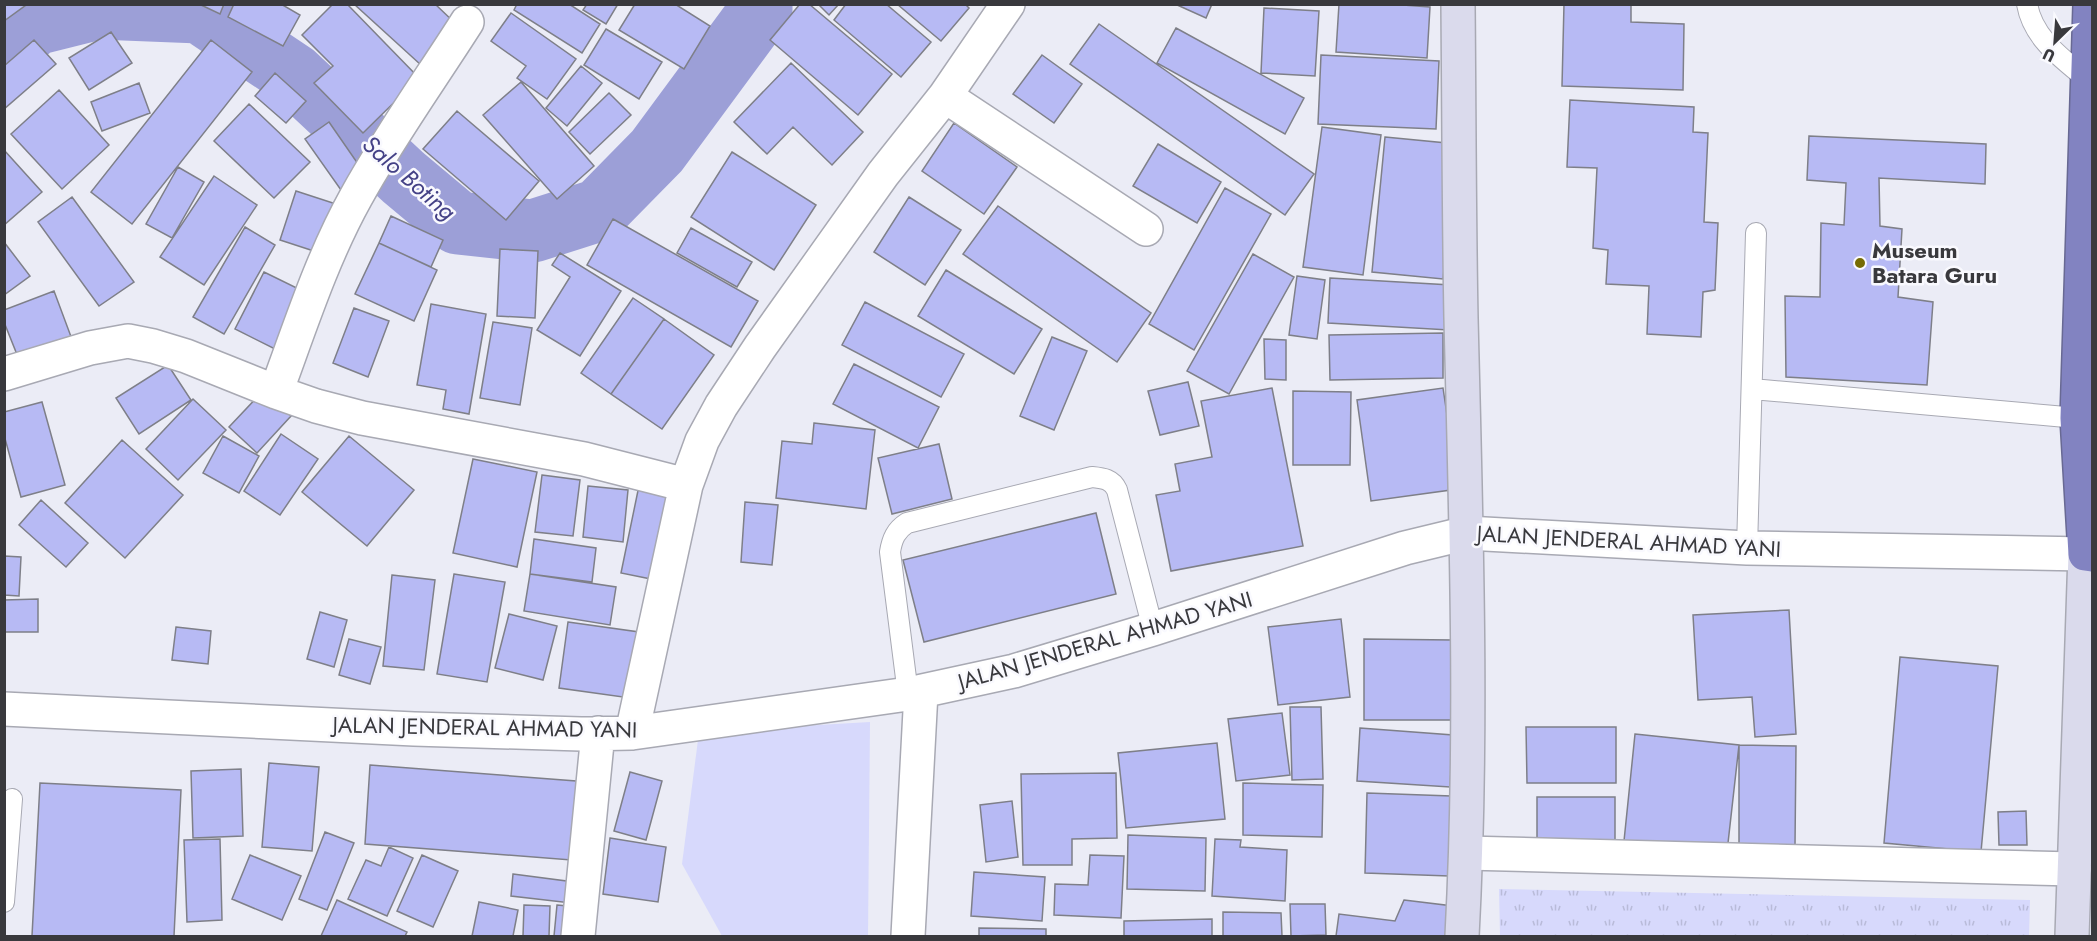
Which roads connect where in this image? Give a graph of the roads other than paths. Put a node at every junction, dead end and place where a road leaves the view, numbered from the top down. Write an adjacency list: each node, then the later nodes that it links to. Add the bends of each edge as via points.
1 (1008, 4): 7 (street)
2 (1458, 4): 15 (street)
3 (2027, 4): 6 (lane, via 2043,40)
4 (2090, 4): 6 (highway)
5 (464, 10): 12 (street, via 355,198)
6 (2088, 80): 13 (highway)
7 (945, 96): 8 (street); 14 (street, via 883,174 760,347 702,441)
8 (1146, 229)
9 (1756, 233): 11 (lane)
10 (4, 374): 12 (street, via 90,348 128,341 186,356)
11 (1752, 389): 13 (lane); 16 (lane)
12 (276, 392): 14 (street, via 362,417 584,459)
13 (2077, 418): 17 (highway)
14 (686, 484): 22 (street)
15 (1467, 533): 16 (street, JALAN JENDERAL AHMAD YANI); 18 (street, JALAN JENDERAL AHMAD YANI, via 1405,548); 24 (street)
16 (1747, 548): 17 (street, JALAN JENDERAL AHMAD YANI)
17 (2089, 555): 25 (street)
18 (1153, 629): 19 (street, JALAN JENDERAL AHMAD YANI, via 1014,671); 19 (lane, via 1117,490 1107,479 1092,477 907,522 892,539 890,552)
19 (914, 693): 22 (street, JALAN JENDERAL AHMAD YANI); 28 (street)
20 (9, 714): 21 (street, JALAN JENDERAL AHMAD YANI)
21 (598, 733): 22 (street, JALAN JENDERAL AHMAD YANI); 27 (street)
22 (633, 733)
23 (12, 799): 26 (lane)
24 (1466, 853): 25 (street); 29 (street)
25 (2074, 869): 30 (street)
26 (4, 902)
27 (578, 936)
28 (908, 936)
29 (1462, 936)
30 (2072, 936)

